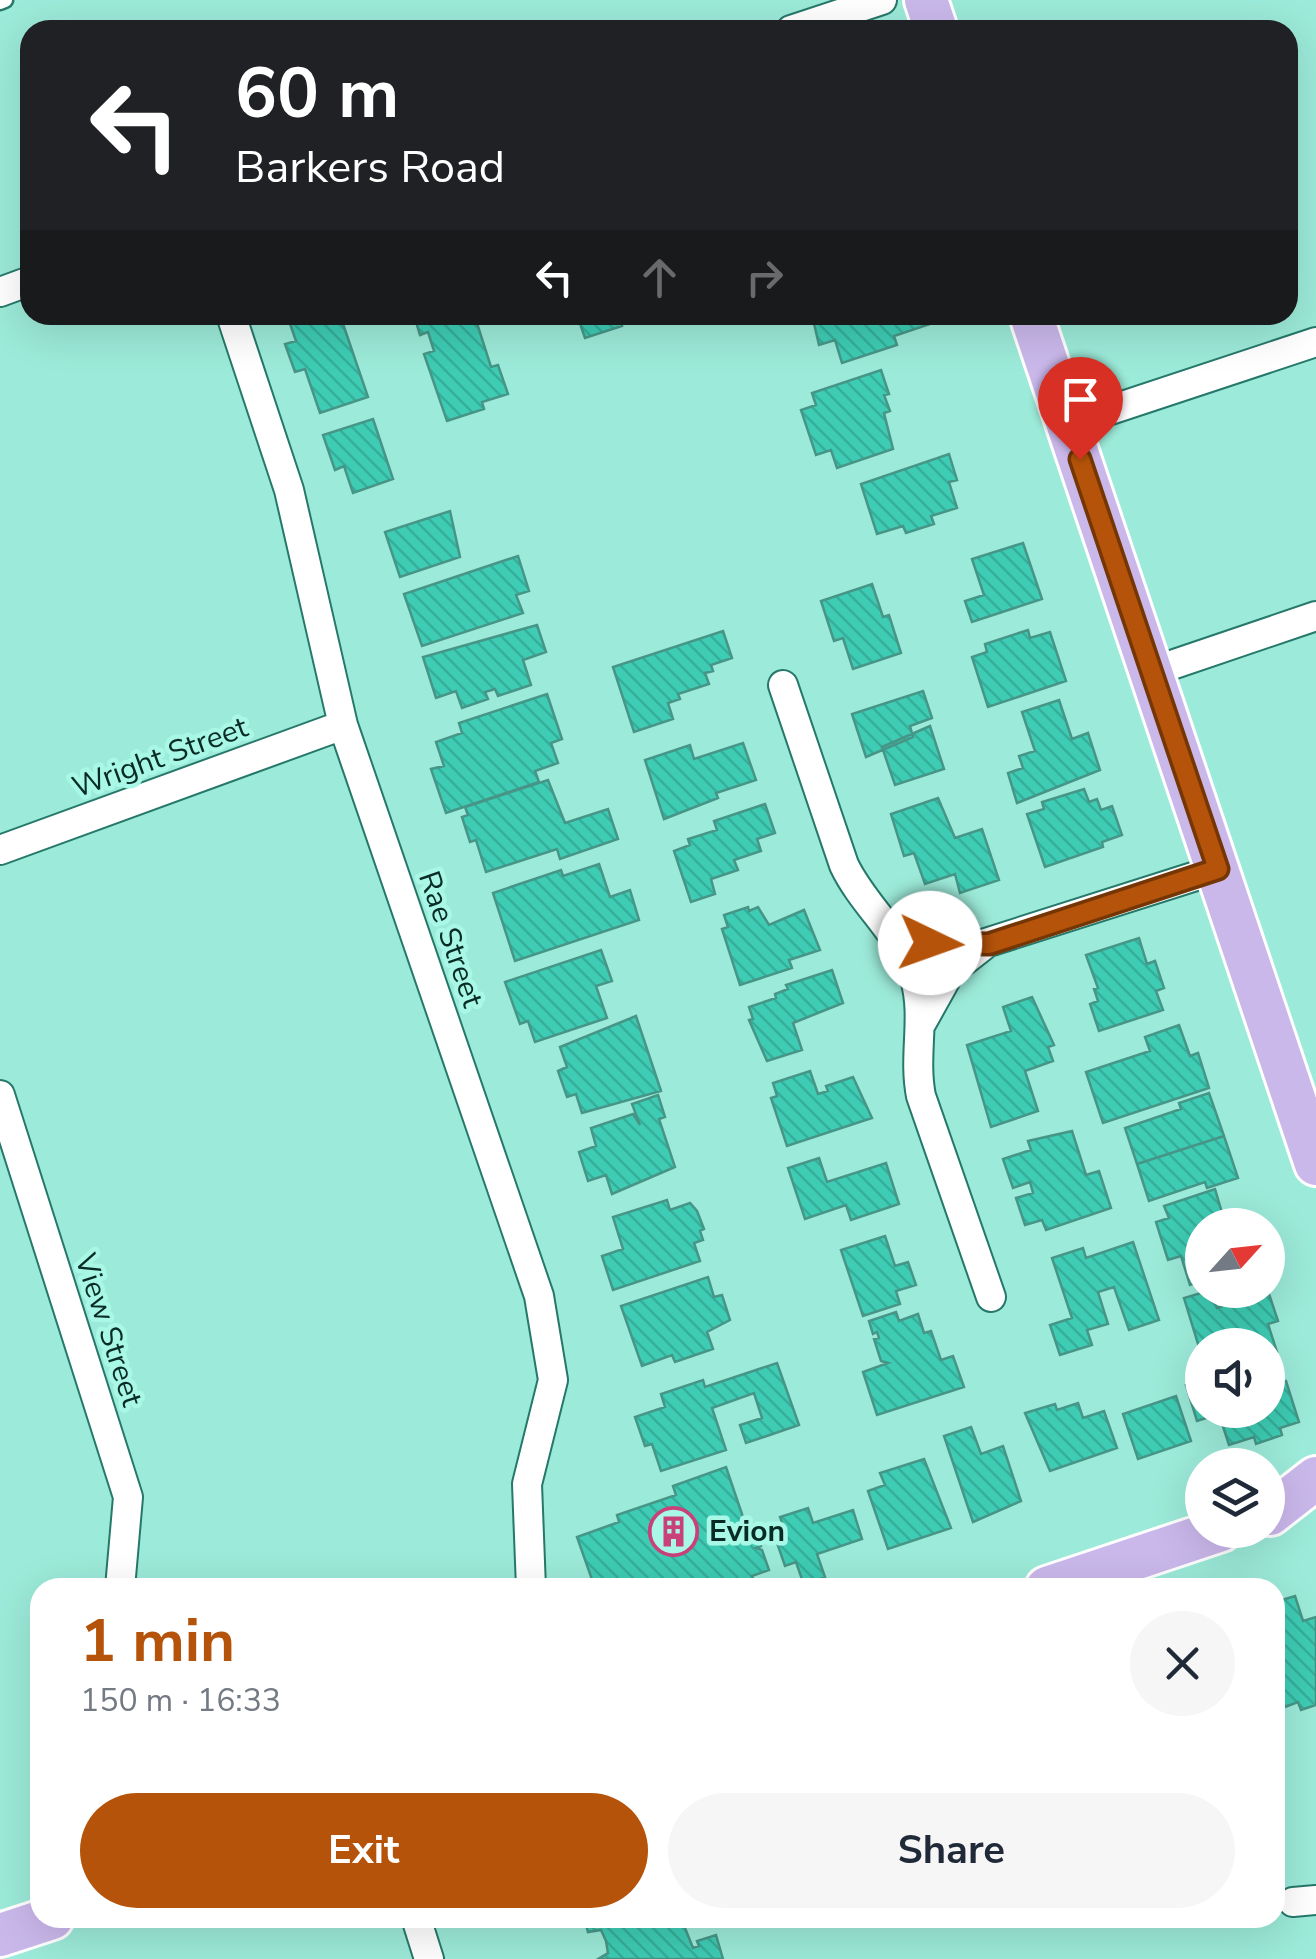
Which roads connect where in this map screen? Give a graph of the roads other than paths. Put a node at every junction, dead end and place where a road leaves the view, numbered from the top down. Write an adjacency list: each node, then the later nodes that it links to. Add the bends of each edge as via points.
1 (882, 0): 2 (street)
2 (821, 20)
3 (235, 325): 10 (street, Rae Street, via 289,490)
4 (1034, 325): 6 (main road)
5 (1316, 342): 6 (street)
6 (1068, 424): 8 (main road)
7 (1316, 616): 8 (street)
8 (1151, 672): 12 (main road)
9 (783, 685): 13 (street, via 844,866)
10 (342, 725): 11 (street, Wright Street); 26 (street, Rae Street, via 539,1296 553,1380 527,1484)
11 (0, 850)
12 (1218, 869): 14 (street); 17 (main road)
13 (876, 914): 14 (street, via 930,943); 15 (street, via 914,975)
14 (989, 944): 15 (street, via 945,977)
15 (919, 1032): 19 (street, via 920,1096)
16 (0, 1095): 25 (street, View Street, via 128,1496)
17 (1307, 1105): 18 (main road)
18 (1316, 1164)
19 (992, 1298)
20 (1316, 1478): 21 (main road)
21 (1285, 1502)
22 (1316, 1505): 23 (main road)
23 (1285, 1512)
24 (1185, 1542): 27 (main road)
25 (121, 1578)
26 (531, 1578)
27 (1077, 1578)
28 (30, 1925): 30 (main road)
29 (419, 1928): 31 (street)
30 (0, 1935)
31 (429, 1959)

